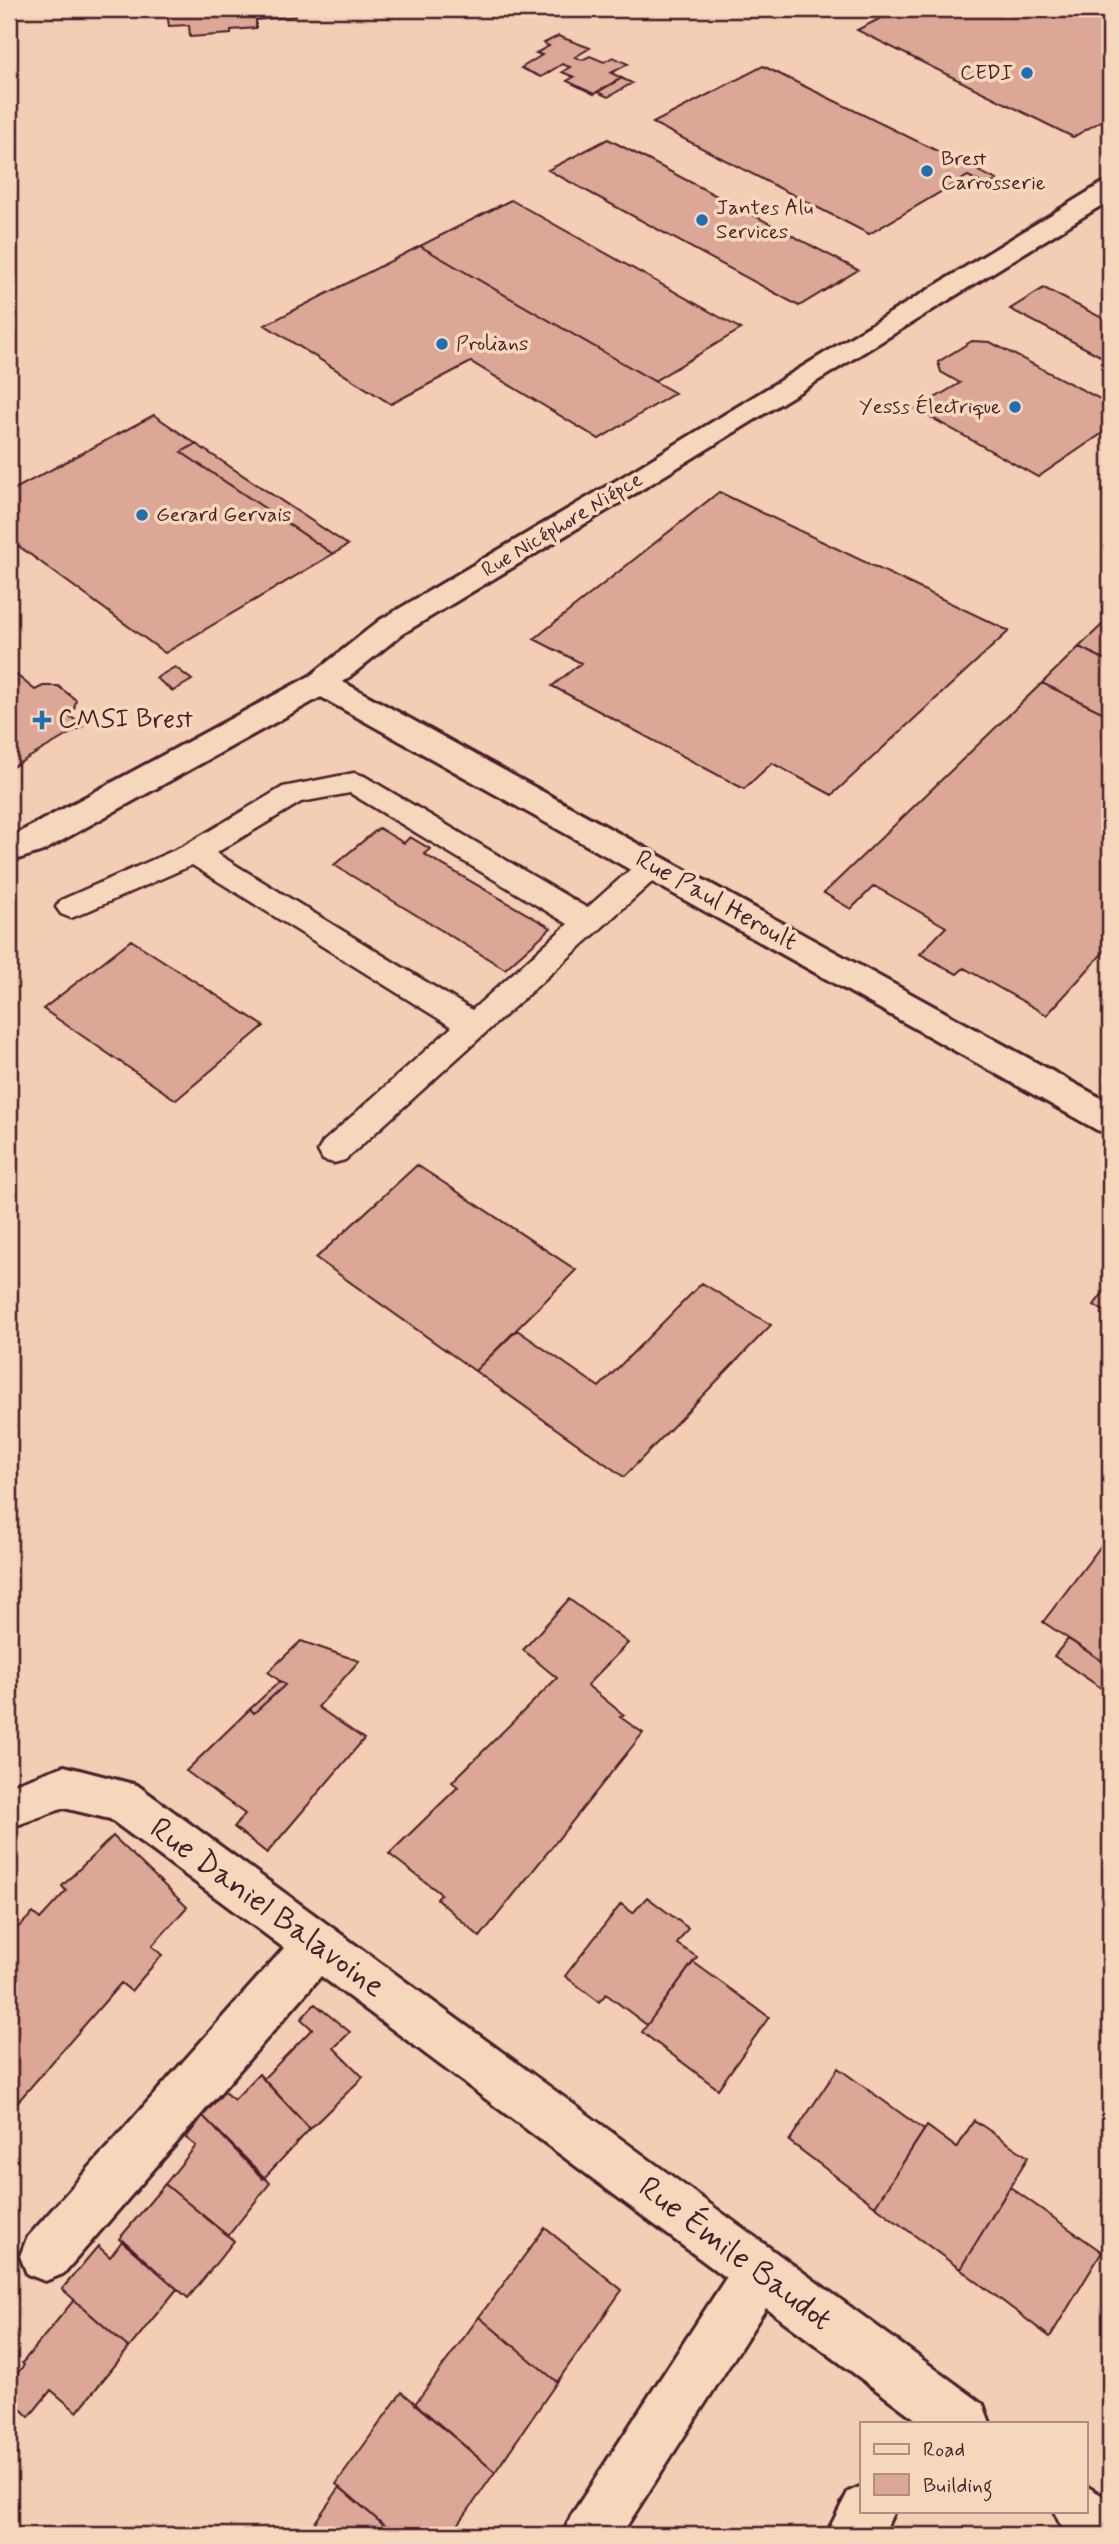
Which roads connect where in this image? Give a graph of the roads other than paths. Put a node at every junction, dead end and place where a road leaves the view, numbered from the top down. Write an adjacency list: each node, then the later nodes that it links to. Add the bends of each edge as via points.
1 (1110, 189): 2 (street, Rue Nicéphore Niépce, via 391,626)
2 (321, 683): 3 (street, Rue Nicéphore Niépce, via 32,843); 5 (street, Rue Paul Heroult)
3 (9, 850)
4 (194, 853): 6 (lane); 7 (lane, via 293,794 354,783); 8 (lane)
5 (652, 866): 7 (lane); 9 (street, Rue Paul Heroult)
6 (71, 907)
7 (589, 923): 8 (lane)
8 (474, 1026): 10 (lane)
9 (1110, 1120)
10 (334, 1151)
11 (9, 1807): 12 (street, Rue Daniel Balavoine, via 64,1787 121,1800)
12 (317, 1945): 13 (street, Rue Daniel Balavoine); 14 (street)
13 (507, 2085): 15 (street, Rue Émile Baudot)
14 (45, 2256)
15 (760, 2273): 16 (street, Rue Émile Baudot); 20 (street)
16 (939, 2416)
17 (866, 2512): 21 (street)
18 (1082, 2512): 19 (street)
19 (1110, 2532)
20 (590, 2535)
21 (853, 2535)

